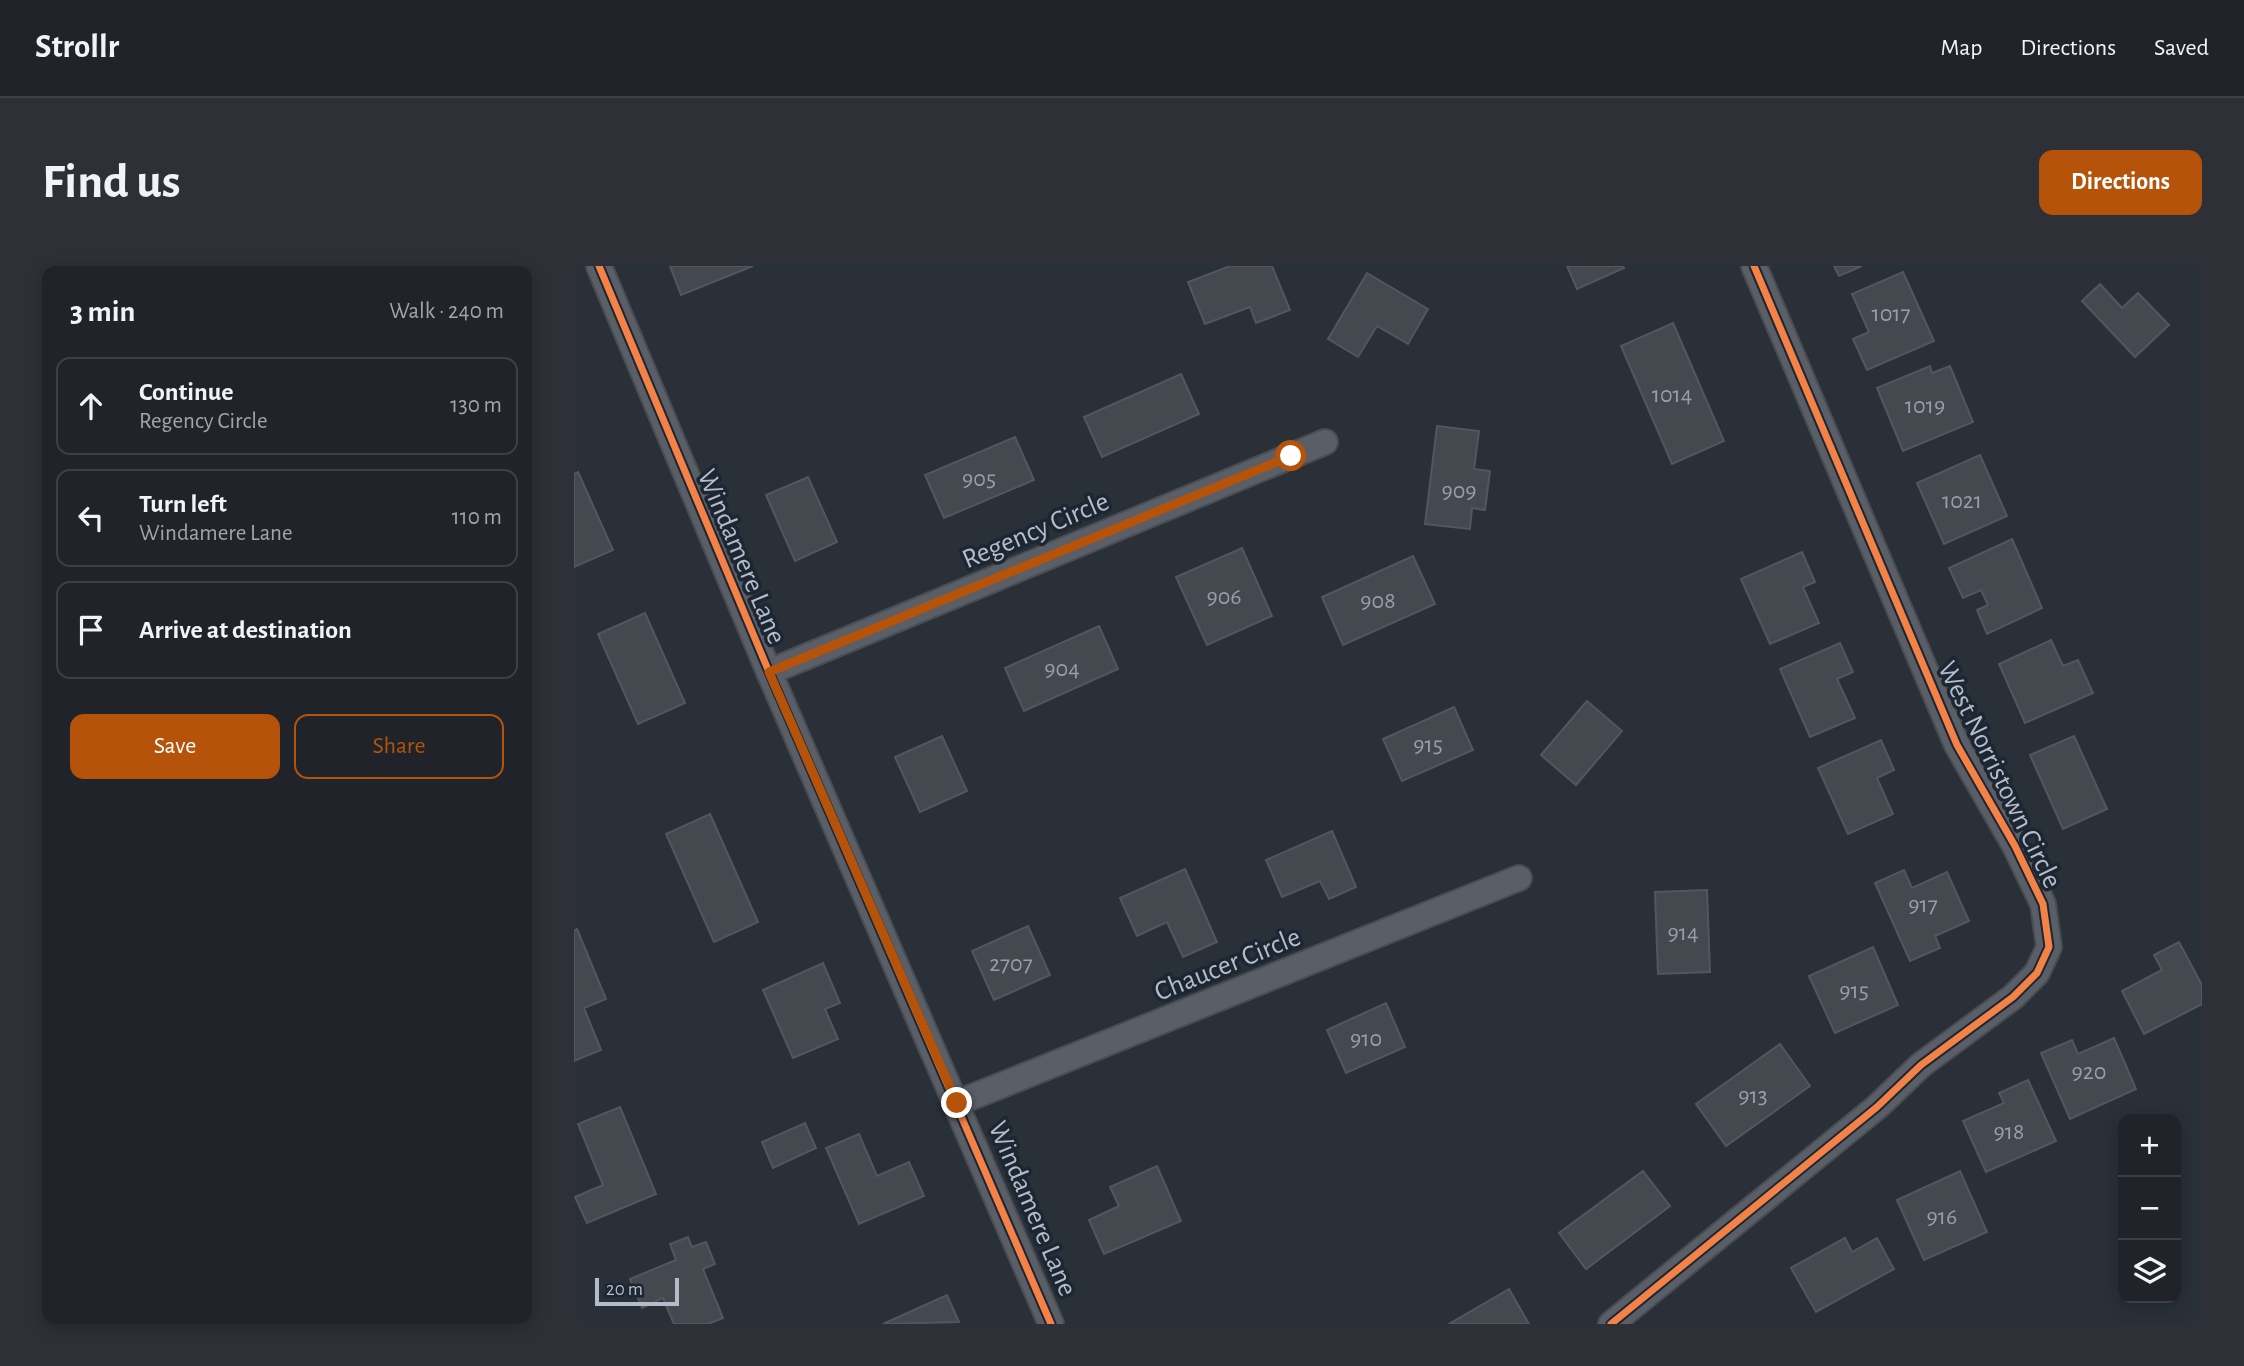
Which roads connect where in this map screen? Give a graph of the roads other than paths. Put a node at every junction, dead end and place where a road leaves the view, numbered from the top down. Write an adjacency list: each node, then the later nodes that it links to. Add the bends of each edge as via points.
1 (599, 266): 4 (street, Windamere Lane)
2 (1757, 273): 8 (street, West Norristown Circle, via 1958,745 2043,904 2049,947 2037,972 2013,997 1921,1065 1877,1107)
3 (1325, 442): 4 (street, Regency Circle)
4 (769, 672): 6 (street, Windamere Lane)
5 (1519, 878): 6 (street, Chaucer Circle)
6 (957, 1103): 7 (street, Windamere Lane)
7 (1051, 1324)
8 (1611, 1324)

